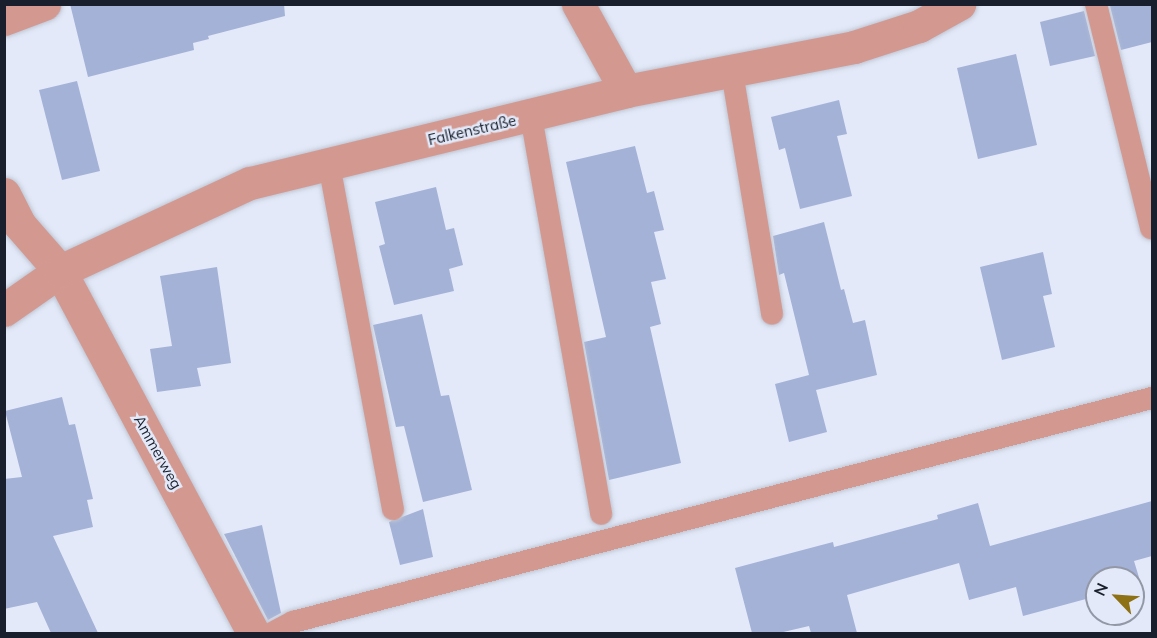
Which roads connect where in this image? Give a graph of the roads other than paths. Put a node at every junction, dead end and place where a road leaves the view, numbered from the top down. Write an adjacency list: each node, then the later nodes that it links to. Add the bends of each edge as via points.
1 (44, 4): 5 (street)
2 (578, 4): 7 (street)
3 (959, 4): 6 (street, Falkenstraße, via 919,26 854,47)
4 (1096, 4): 11 (lane)
5 (4, 19)
6 (732, 72): 7 (street, Falkenstraße); 14 (lane)
7 (626, 91): 8 (street, Falkenstraße)
8 (531, 116): 9 (street, Falkenstraße); 17 (lane)
9 (329, 164): 12 (street, Falkenstraße, via 250,183); 16 (lane)
10 (4, 194): 12 (street, Ammerweg, via 19,224)
11 (1151, 228)
12 (60, 271): 13 (street, Falkenstraße); 18 (street, Ammerweg)
13 (4, 310)
14 (772, 314)
15 (1152, 398): 19 (lane, via 305,619)
16 (393, 509)
17 (601, 514)
18 (254, 633)
19 (270, 633)

